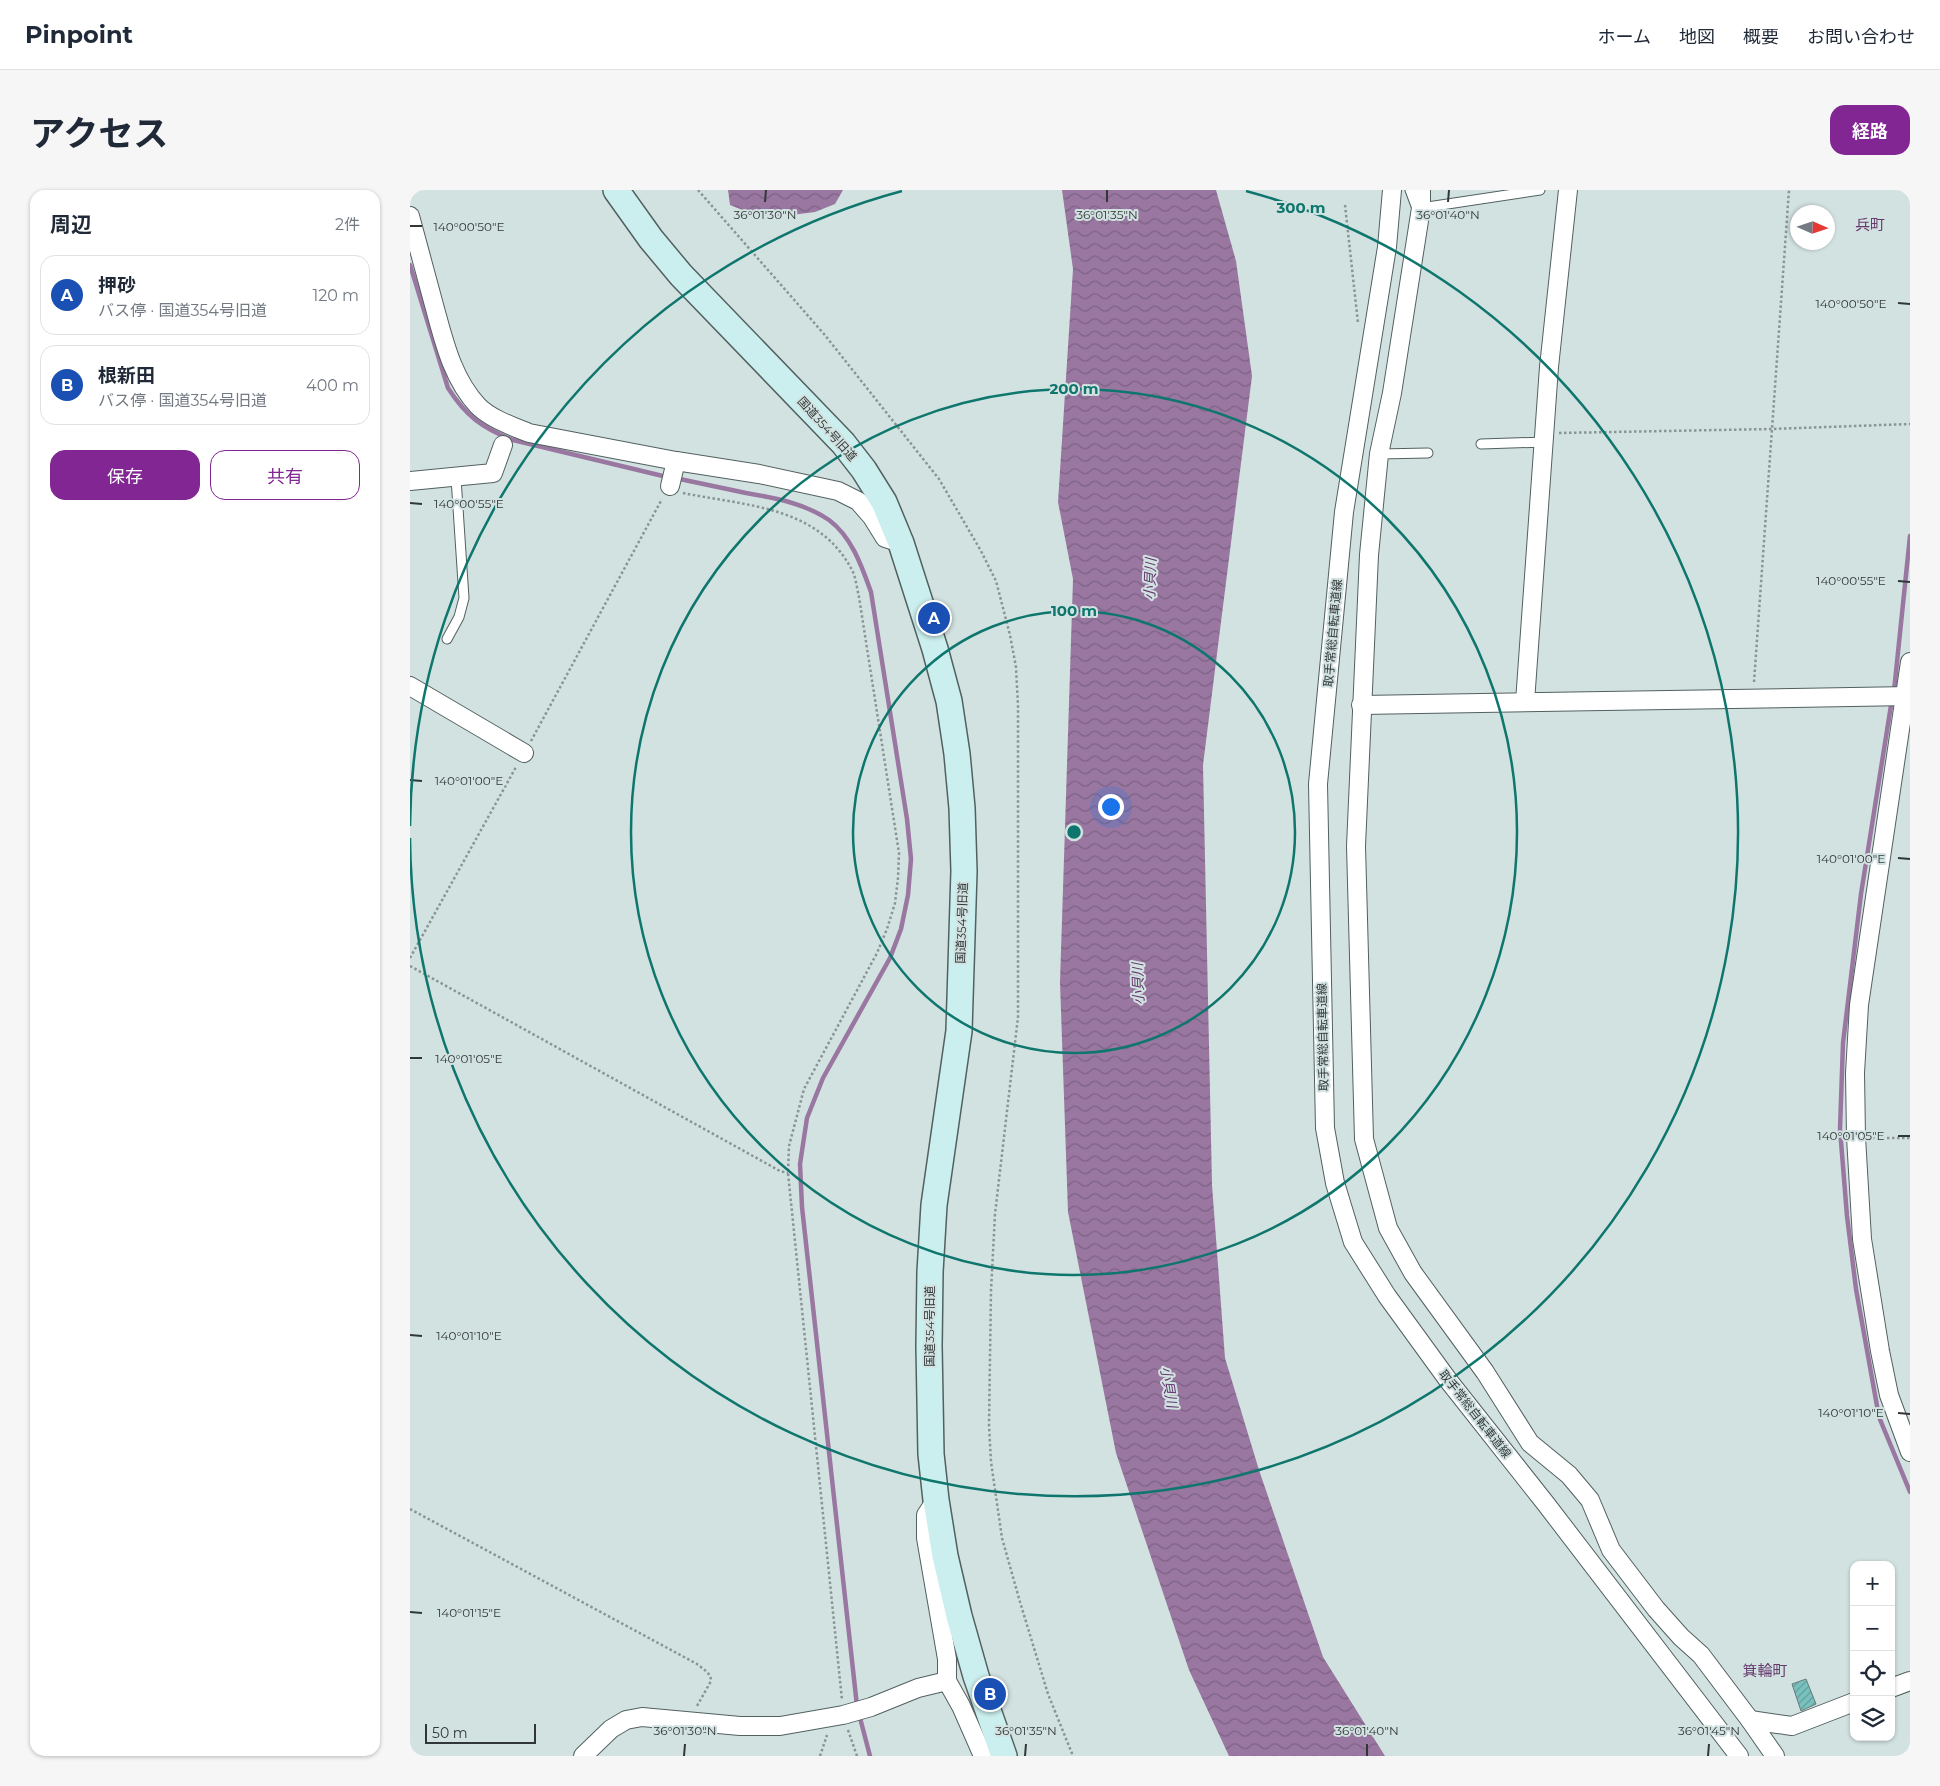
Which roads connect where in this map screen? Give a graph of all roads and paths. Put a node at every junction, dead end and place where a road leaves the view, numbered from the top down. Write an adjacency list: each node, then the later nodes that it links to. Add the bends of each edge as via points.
1 (616, 190): 22 (street, 国道354号旧道, via 681,275 843,443 884,502)
2 (1392, 190): 51 (street, 取手常総自転車道線, via 1387,247 1344,512 1318,784 1325,1128 1335,1183 1353,1242 1387,1296 1448,1380)
3 (1410, 190): 9 (lane, via 1416,206)
4 (1420, 190): 9 (street)
5 (1540, 190): 9 (lane)
6 (1568, 190): 15 (street, via 1549,367)
7 (1788, 190): 13 (path)
8 (1345, 205): 11 (path)
9 (1421, 208): 17 (street, via 1392,393)
10 (410, 216): 14 (street, via 456,374 466,392)
11 (1358, 328)
12 (1910, 424): 13 (path)
13 (1771, 430): 15 (path); 27 (path)
14 (506, 436): 19 (street, via 529,432); 20 (street, via 493,473)
15 (1545, 438): 16 (lane); 28 (street)
16 (1481, 444)
17 (1379, 454): 18 (lane); 29 (street, via 1369,555)
18 (1428, 454)
19 (672, 477): 22 (street, via 759,474 838,491 858,502 885,538); 30 (path); 35 (path, via 788,514 809,524 842,554 854,573 859,597 898,845 898,878 892,912 877,953 804,1089 789,1146)
20 (456, 478): 21 (street); 23 (lane, via 464,598 459,617)
21 (410, 481)
22 (901, 543): 37 (street, 国道354号旧道, via 949,701 962,808 964,872 959,1031 934,1205 930,1272 931,1445)
23 (447, 639)
24 (1910, 662): 26 (street)
25 (410, 686): 30 (street)
26 (1908, 696): 27 (street); 33 (street, via 1859,1005)
27 (1753, 698): 28 (street)
28 (1525, 702): 29 (street)
29 (1361, 705): 44 (street, via 1356,846 1364,1138 1388,1228 1413,1273 1485,1372 1530,1443 1569,1475 1590,1500 1611,1550 1656,1609 1701,1656)
30 (524, 753): 31 (path)
31 (410, 958)
32 (410, 966): 35 (path)
33 (1856, 1137): 34 (path); 36 (street, via 1862,1240 1878,1342 1889,1395)
34 (1910, 1138)
35 (788, 1173): 43 (path)
36 (1910, 1452)
37 (936, 1500): 39 (street, via 926,1515 926,1538 947,1659); 50 (street, 国道354号旧道, via 959,1616)
38 (410, 1509): 45 (path, via 709,1673 711,1681)
39 (947, 1681): 43 (street); 49 (street)
40 (1910, 1681): 41 (street)
41 (1895, 1687)
42 (1850, 1704): 44 (street, via 1792,1726)
43 (843, 1715): 45 (street, via 762,1727); 47 (path); 48 (path)
44 (1750, 1720): 52 (street)
45 (690, 1721): 46 (street, via 642,1717 626,1720 610,1729)
46 (583, 1756)
47 (820, 1756)
48 (857, 1756)
49 (983, 1756)
50 (1004, 1756)
51 (1739, 1756)
52 (1775, 1756)

